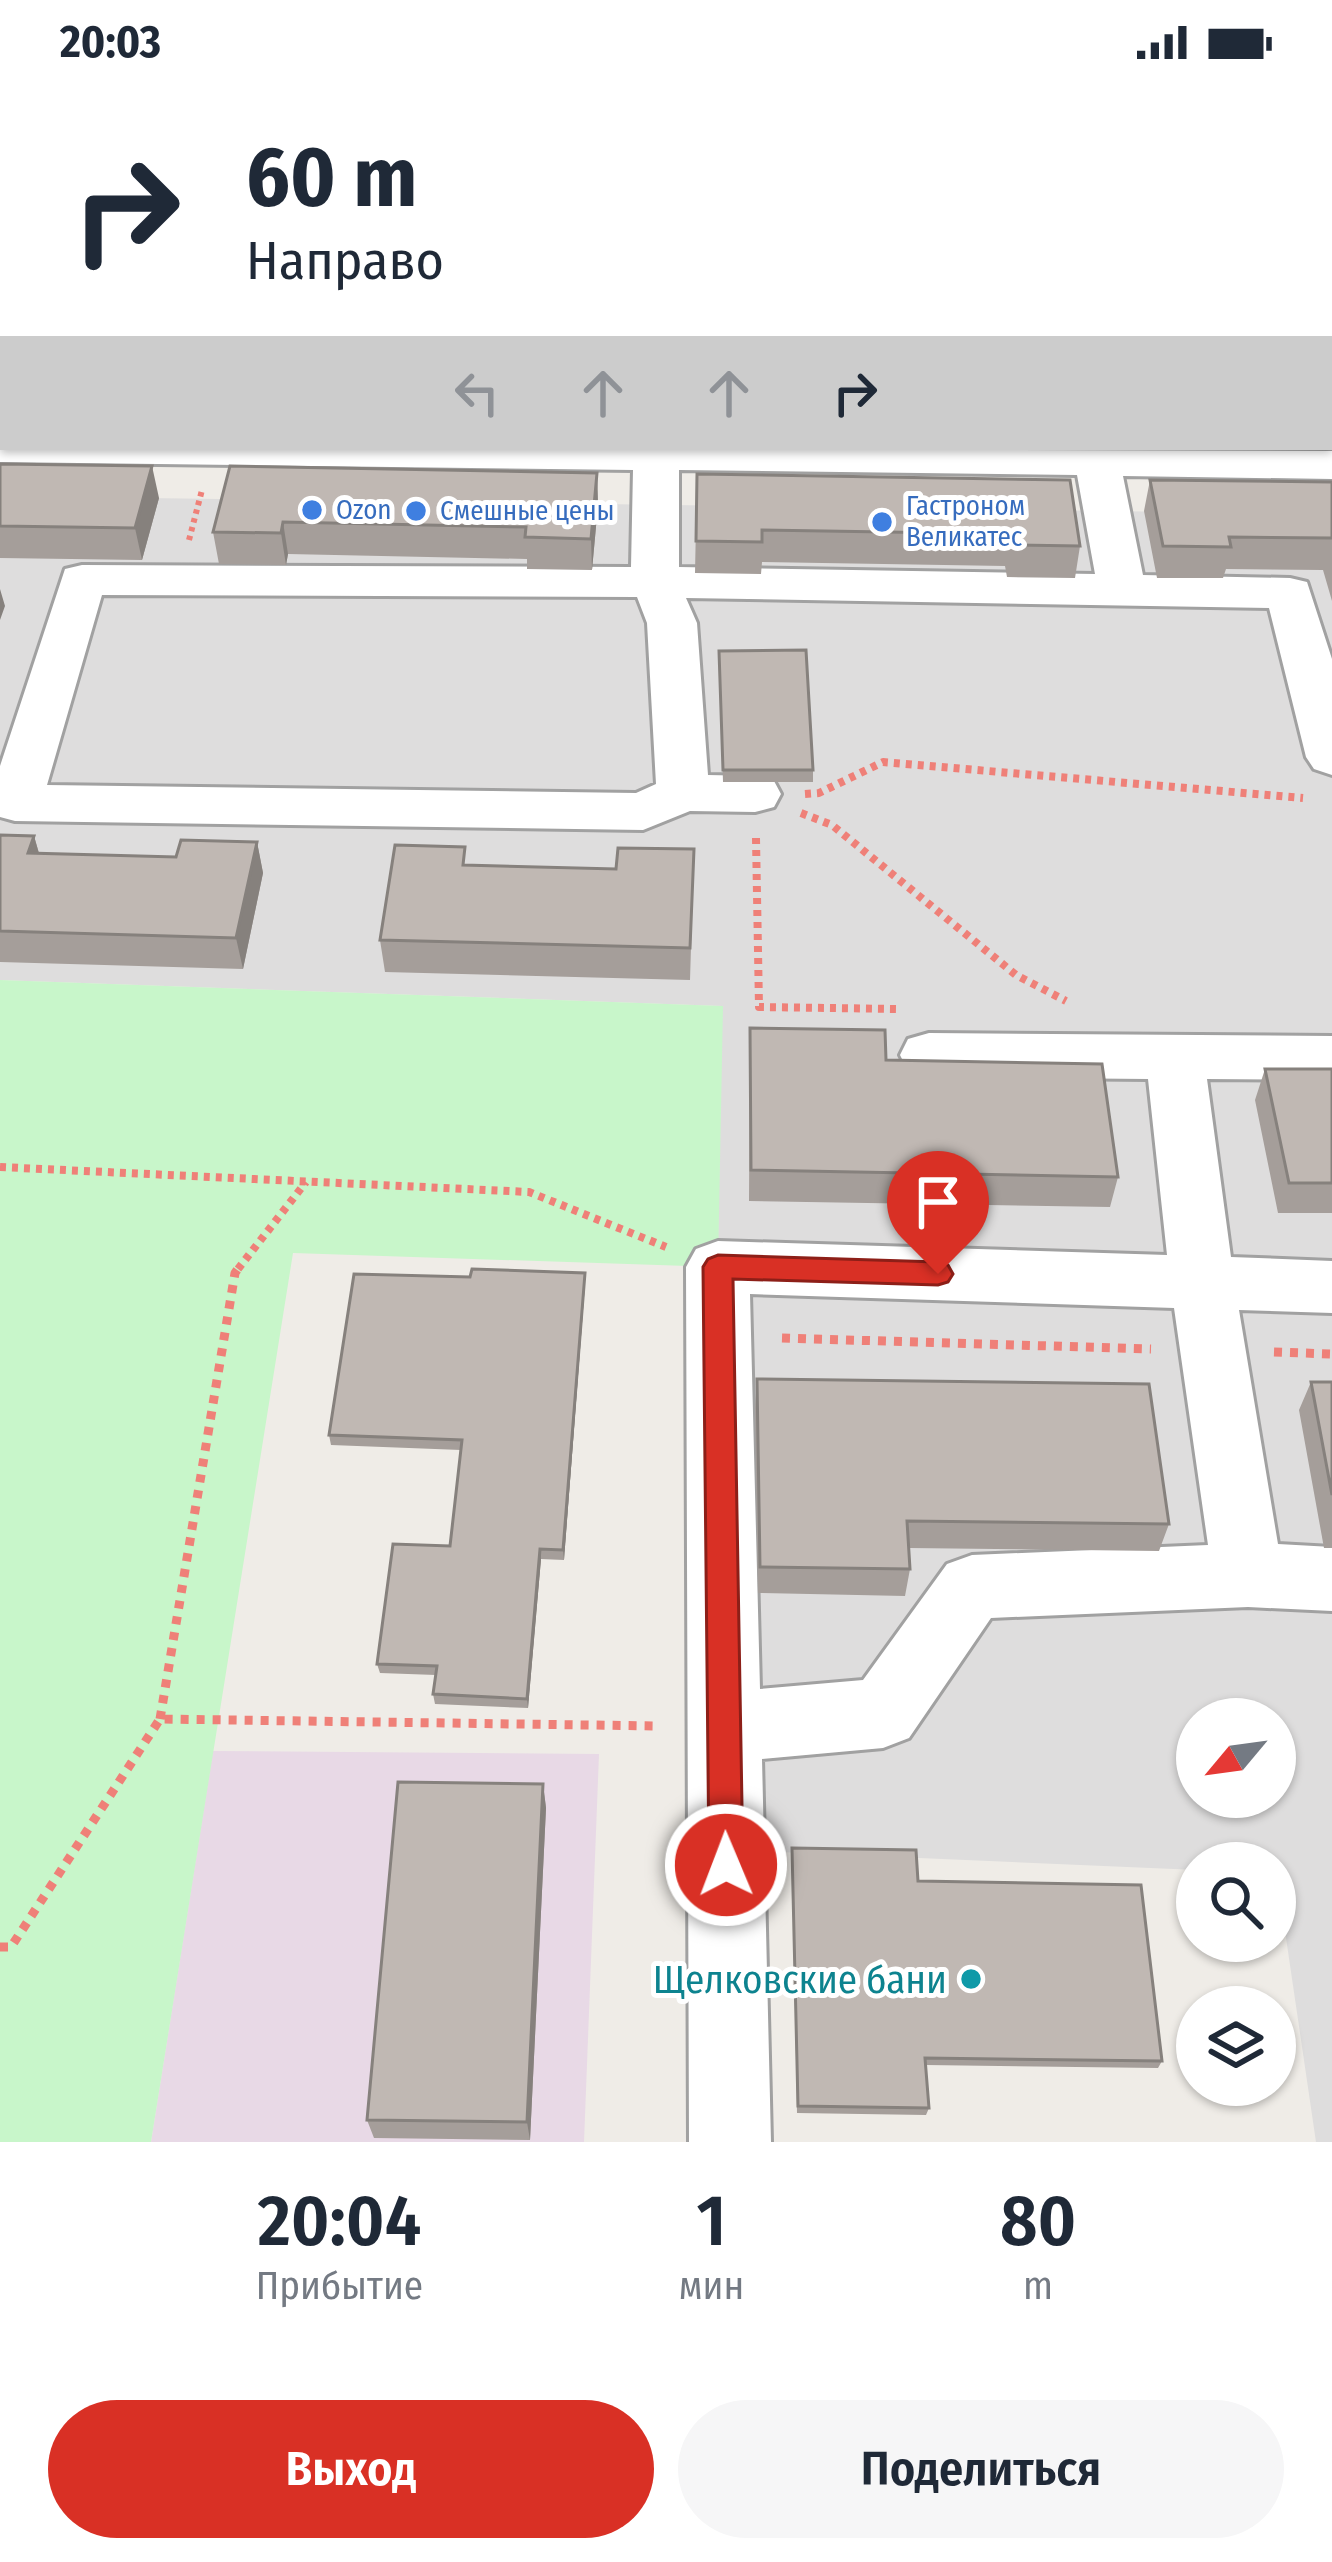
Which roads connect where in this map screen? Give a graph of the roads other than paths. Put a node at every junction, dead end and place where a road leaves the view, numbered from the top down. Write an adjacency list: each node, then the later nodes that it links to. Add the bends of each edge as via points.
1 (212, 450): 2 (street)
2 (656, 458): 3 (street); 5 (street)
3 (1097, 460): 4 (street); 6 (street)
4 (1332, 464)
5 (655, 582): 6 (street); 8 (street, via 672,623); 8 (street, via 82,580 15,802 644,812)
6 (1122, 590): 7 (street, via 1290,593)
7 (1320, 778)
8 (683, 794): 9 (street)
9 (755, 794)
10 (928, 1054): 11 (street)
11 (1175, 1057): 12 (street); 13 (street)
12 (1332, 1058)
13 (1202, 1282): 14 (street); 15 (street); 17 (street, via 718,1301)
14 (1332, 1287)
15 (1248, 1576): 16 (street); 17 (street, via 972,1587 883,1713)
16 (1332, 1579)
17 (724, 1727): 18 (street)
18 (730, 2142)

